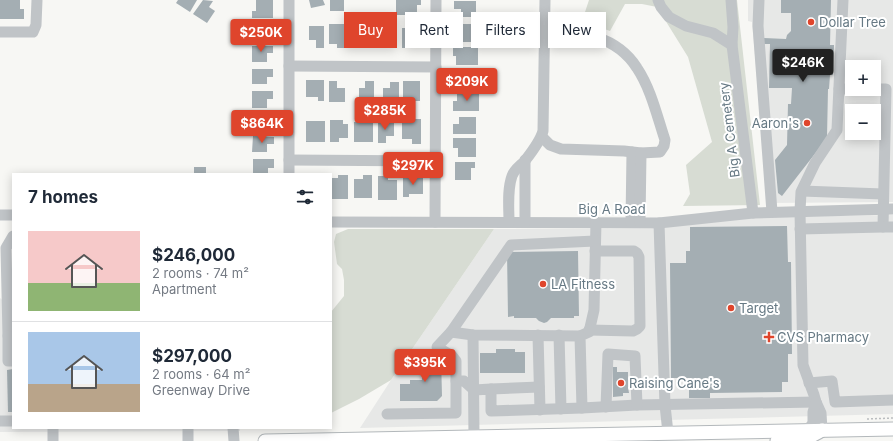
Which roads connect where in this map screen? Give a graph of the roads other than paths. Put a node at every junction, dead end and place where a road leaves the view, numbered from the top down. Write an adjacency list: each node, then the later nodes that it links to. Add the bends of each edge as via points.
1 (37, 0): 10 (street, via 36,25 33,32)
2 (289, 0): 12 (street)
3 (545, 0): 9 (street)
4 (658, 0): 11 (street, via 669,17 686,26 713,33)
5 (731, 0): 11 (street, Big A Cemetery)
6 (759, 0): 28 (street, via 758,26)
7 (843, 0): 14 (street)
8 (436, 2): 13 (street)
9 (545, 30): 17 (street); 18 (street, via 572,30 600,38 623,52 637,67 649,91 665,140 660,152)
10 (0, 32)
11 (732, 45): 27 (street, Big A Cemetery)
12 (289, 66): 13 (street); 19 (street)
13 (436, 66): 21 (street)
14 (839, 89): 15 (street); 24 (street, via 837,130 815,163)
15 (845, 89)
16 (890, 89): 23 (street)
17 (542, 137): 18 (street, via 556,148); 20 (street)
18 (636, 153): 36 (street)
19 (289, 160): 21 (street); 22 (street)
20 (525, 160): 33 (street, via 514,171 509,188); 34 (street)
21 (435, 161): 32 (street)
22 (289, 173)
23 (887, 190): 24 (street); 25 (street)
24 (802, 191): 26 (street)
25 (888, 209): 26 (street, Big A Road); 38 (street)
26 (800, 211): 28 (street, Big A Road); 39 (street)
27 (753, 212): 28 (street, Big A Road); 37 (street, Big A Road)
28 (772, 212)
29 (0, 215): 30 (street)
30 (12, 215)
31 (332, 222): 32 (street, Big A Road)
32 (435, 222): 33 (street, Big A Road)
33 (509, 222): 34 (street, Big A Road)
34 (525, 222): 35 (street, Big A Road)
35 (596, 222): 36 (street, Big A Road); 41 (street)
36 (635, 222): 37 (street, Big A Road)
37 (659, 223): 57 (street)
38 (888, 227): 39 (street)
39 (800, 229): 51 (street, via 803,365)
40 (12, 238): 42 (street, via 6,248)
41 (595, 246): 43 (street, via 511,245); 44 (street, via 594,310); 44 (street, via 637,253 640,326 632,331)
42 (10, 318): 48 (street)
43 (451, 332): 45 (street); 50 (street, via 437,347 456,361)
44 (585, 333): 47 (street); 60 (street)
45 (473, 335): 46 (street); 54 (street)
46 (538, 335): 47 (street); 52 (street)
47 (560, 335): 61 (street)
48 (11, 336): 49 (street, via 8,361)
49 (12, 361)
50 (456, 381): 54 (street, via 464,380); 63 (street, via 456,413)
51 (809, 383): 55 (street, via 832,381 835,402); 56 (street)
52 (539, 387): 53 (street); 62 (street)
53 (491, 389): 54 (street); 62 (street, via 491,411)
54 (474, 390): 73 (street)
55 (893, 400)
56 (816, 402): 57 (street); 70 (street, via 821,413); 71 (street, via 813,423)
57 (665, 405): 58 (street); 72 (street)
58 (637, 406): 59 (street); 59 (street, via 634,356 608,354)
59 (606, 407): 60 (street)
60 (582, 408): 61 (street)
61 (561, 409): 62 (street)
62 (540, 410)
63 (387, 414)
64 (0, 421): 65 (street)
65 (12, 421)
66 (893, 428): 70 (main road)
67 (53, 429): 74 (street)
68 (188, 429): 75 (street)
69 (234, 429): 76 (street)
70 (822, 430): 71 (main road); 78 (main road, via 808,440)
71 (807, 431): 72 (main road)
72 (668, 437): 73 (main road)
73 (474, 439): 77 (main road)
74 (53, 441)
75 (188, 441)
76 (234, 441)
77 (265, 441)
78 (777, 441)

